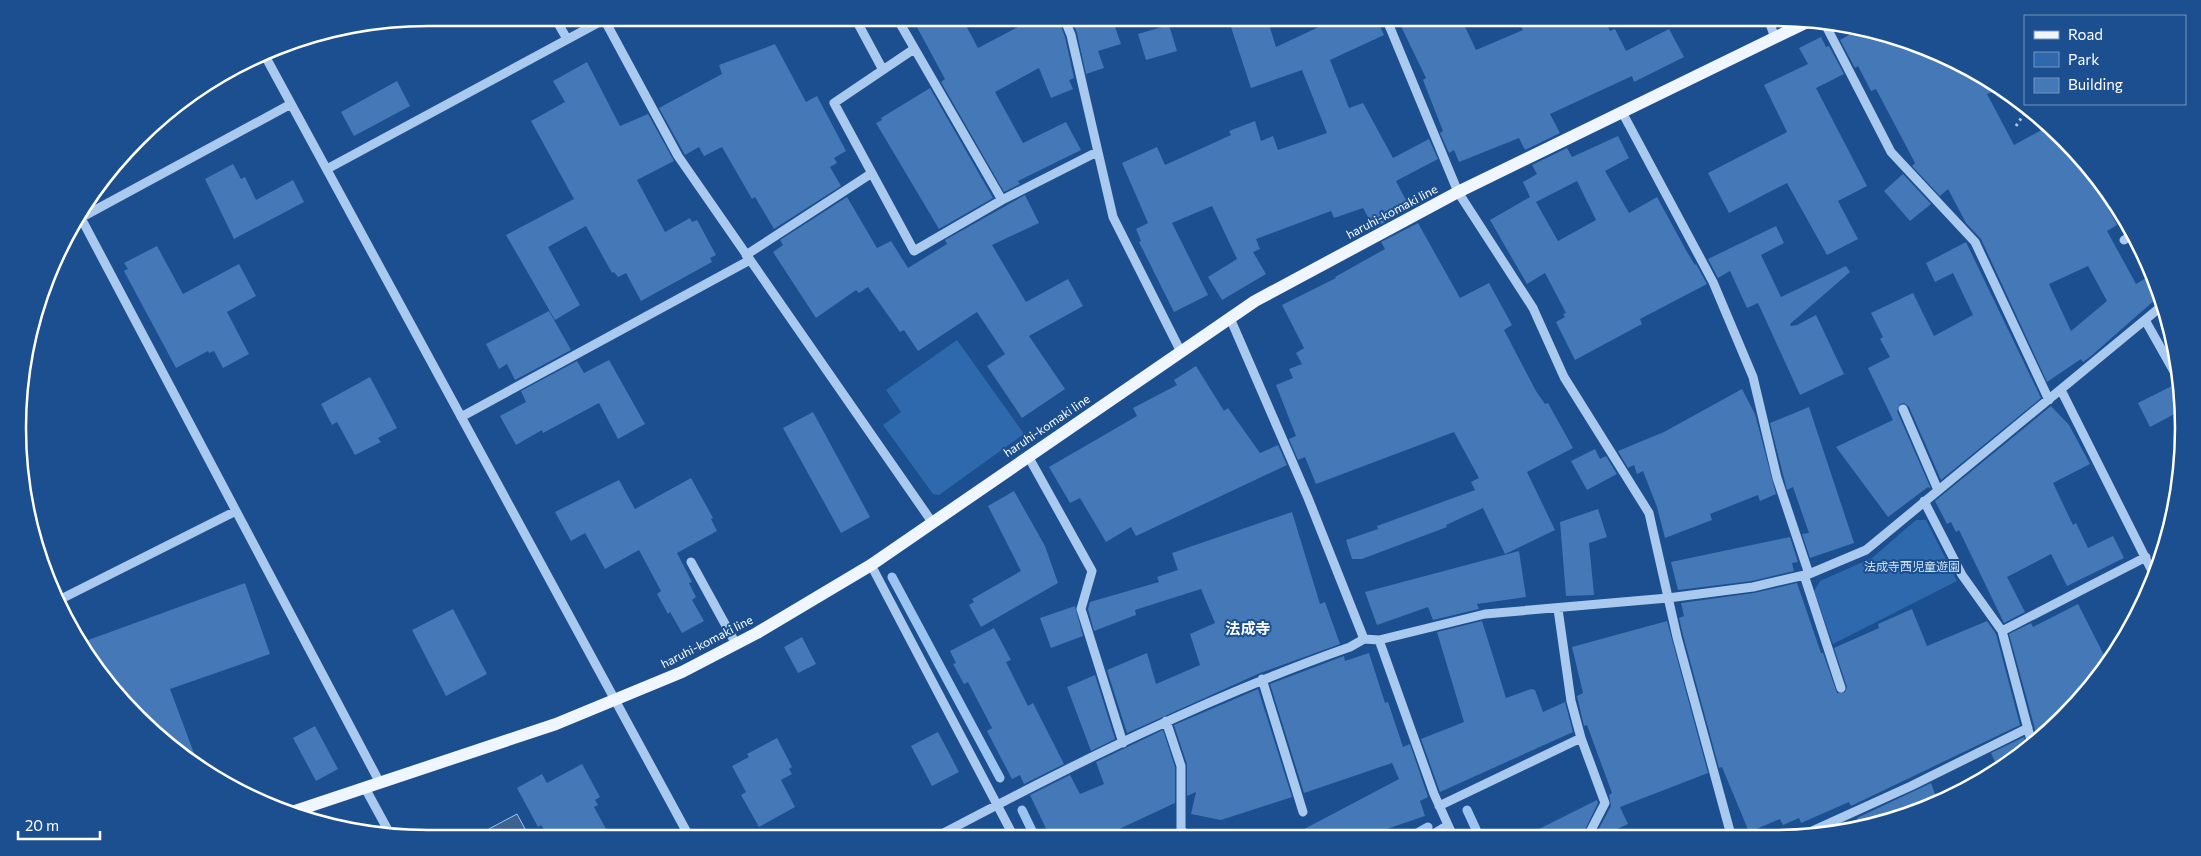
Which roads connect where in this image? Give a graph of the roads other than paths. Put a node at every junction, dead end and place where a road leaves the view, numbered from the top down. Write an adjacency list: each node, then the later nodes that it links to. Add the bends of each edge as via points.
1 (560, 26): 12 (street)
2 (591, 26): 12 (street)
3 (609, 26): 27 (street, via 678,156)
4 (859, 26): 15 (street)
5 (901, 26): 13 (street)
6 (1067, 26): 18 (street)
7 (1389, 26): 21 (street)
8 (1771, 26): 11 (street)
9 (1797, 27): 11 (main road, haruhi-komaki line)
10 (1828, 31): 34 (street, via 1891,152 1975,242)
11 (1775, 38): 17 (main road, haruhi-komaki line)
12 (567, 39): 19 (street)
13 (914, 48): 15 (street); 22 (street)
14 (267, 60): 16 (street)
15 (883, 70): 20 (street, via 834,103)
16 (291, 104): 19 (street); 23 (street)
17 (1622, 112): 21 (main road, haruhi-komaki line); 46 (street, via 1713,282 1753,378 1777,478)
18 (1097, 152): 22 (street); 31 (street, via 1113,217)
19 (327, 169): 36 (street)
20 (872, 174): 22 (street, via 914,251); 27 (street)
21 (1458, 192): 29 (main road, haruhi-komaki line, via 1255,301); 48 (street, via 1533,308 1564,377 1649,513)
22 (1002, 200)
23 (88, 214)
24 (80, 226): 40 (street)
25 (2127, 238): 26 (street)
26 (2124, 240)
27 (748, 257): 36 (street); 41 (street)
28 (2157, 310): 30 (street)
29 (1230, 318): 31 (main road, haruhi-komaki line); 51 (street, via 1308,498)
30 (2145, 320): 32 (street); 33 (street)
31 (1180, 352): 37 (main road, haruhi-komaki line)
32 (2169, 362)
33 (2061, 390): 34 (street); 42 (street)
34 (2049, 400): 38 (street)
35 (1903, 409): 38 (street)
36 (461, 417): 56 (street)
37 (1028, 456): 41 (main road, haruhi-komaki line); 61 (street, via 1092,571 1081,609)
38 (1938, 490): 39 (street)
39 (1924, 501): 46 (street, via 1866,550); 50 (street, via 1962,575)
40 (236, 510): 47 (street); 62 (street)
41 (932, 522): 44 (main road, haruhi-komaki line)
42 (2146, 557): 45 (street); 50 (street)
43 (691, 562): 53 (street)
44 (871, 565): 53 (main road, haruhi-komaki line); 64 (street)
45 (2150, 566)
46 (1807, 575): 48 (street, via 1754,587); 55 (street)
47 (64, 597)
48 (1668, 598): 49 (street); 78 (street)
49 (1558, 608): 52 (street, via 1485,614); 60 (street, via 1571,701)
50 (2002, 631): 58 (street)
51 (1364, 639): 52 (street); 54 (street)
52 (1379, 640): 65 (street)
53 (736, 644): 56 (main road, haruhi-komaki line, via 682,672)
54 (1262, 678): 57 (street); 67 (street)
55 (1841, 688)
56 (614, 700): 62 (main road, haruhi-komaki line, via 556,724); 71 (street)
57 (1166, 721): 61 (street); 74 (street, via 1180,766)
58 (2028, 728): 59 (street); 69 (street)
59 (2030, 737)
60 (1581, 738): 65 (street); 77 (street, via 1605,803)
61 (1123, 743): 64 (street)
62 (380, 783): 63 (main road, haruhi-komaki line)
63 (365, 788): 66 (main road, haruhi-komaki line); 70 (street)
64 (998, 804): 72 (street); 73 (street)
65 (1439, 806): 68 (street)
66 (302, 809)
67 (1303, 812)
68 (1448, 825): 75 (street); 76 (street)
69 (1822, 826)
70 (386, 827)
71 (686, 830)
72 (949, 830)
73 (1011, 830)
74 (1182, 830)
75 (1440, 830)
76 (1450, 830)
77 (1591, 830)
78 (1730, 830)

